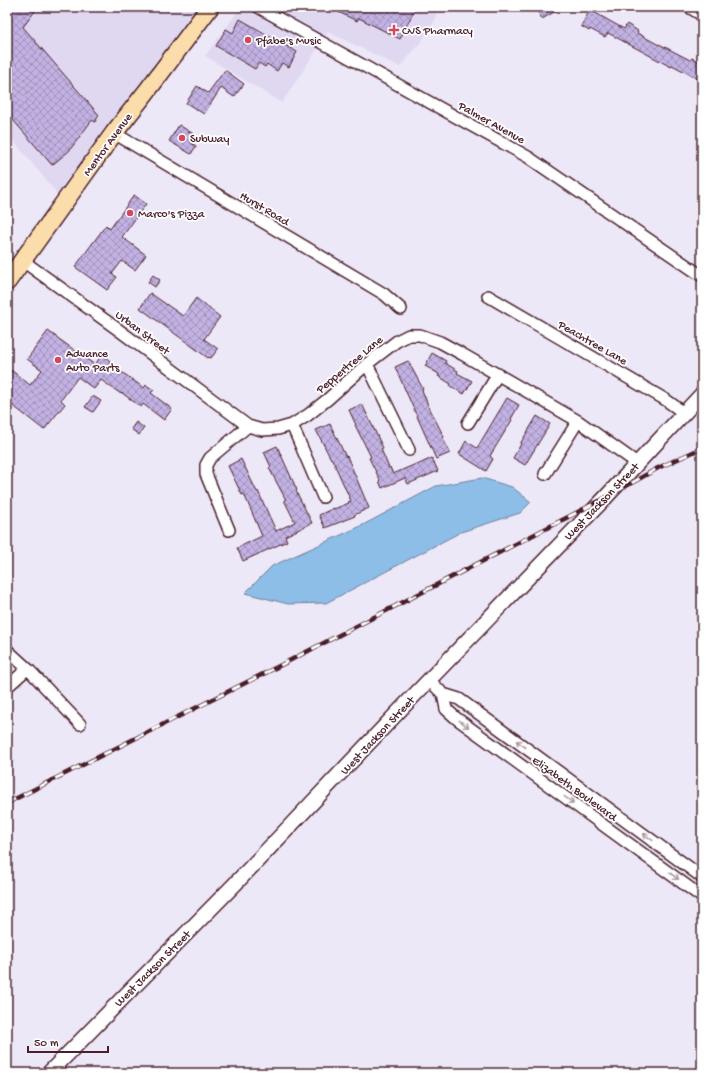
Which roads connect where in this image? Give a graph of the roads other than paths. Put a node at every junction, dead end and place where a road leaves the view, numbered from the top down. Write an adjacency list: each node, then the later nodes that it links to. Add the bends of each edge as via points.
1 (210, 7): 5 (main road, Mentor Avenue)
2 (258, 7): 7 (street, Palmer Avenue, via 528,157)
3 (688, 7): 4 (street)
4 (702, 15)
5 (114, 133): 6 (main road, Mentor Avenue); 10 (street, Hurst Road, via 384,294)
6 (23, 261): 8 (main road, Mentor Avenue); 18 (street, Urban Street)
7 (702, 276)
8 (7, 282)
9 (488, 296): 14 (street, Peachtree Lane)
10 (401, 309)
11 (368, 364): 12 (street, Peppertree Lane, via 397,341 408,335 420,335 440,342); 17 (street, Peppertree Lane, via 328,399); 19 (street)
12 (498, 374): 15 (street, Peppertree Lane); 16 (street)
13 (702, 394): 14 (street, West Jackson Street)
14 (684, 413): 20 (street, West Jackson Street)
15 (578, 421): 20 (street, Peppertree Lane); 21 (street)
16 (468, 423)
17 (292, 425): 18 (street, Peppertree Lane, via 262,430); 22 (street)
18 (248, 426): 23 (street, via 210,458 206,465 206,474)
19 (409, 450)
20 (637, 463): 26 (street, West Jackson Street)
21 (545, 474)
22 (323, 497)
23 (229, 530)
24 (7, 650): 25 (street)
25 (27, 669): 27 (street); 29 (street)
26 (429, 680): 28 (street, Elizabeth Boulevard); 32 (street, West Jackson Street, via 226,894)
27 (7, 687)
28 (443, 694): 30 (street, Elizabeth Boulevard, one-way to 28, via 459,699); 31 (street, Elizabeth Boulevard, one-way to 31, via 446,709 456,718)
29 (80, 724)
30 (702, 877)
31 (702, 897)
32 (49, 1073)

